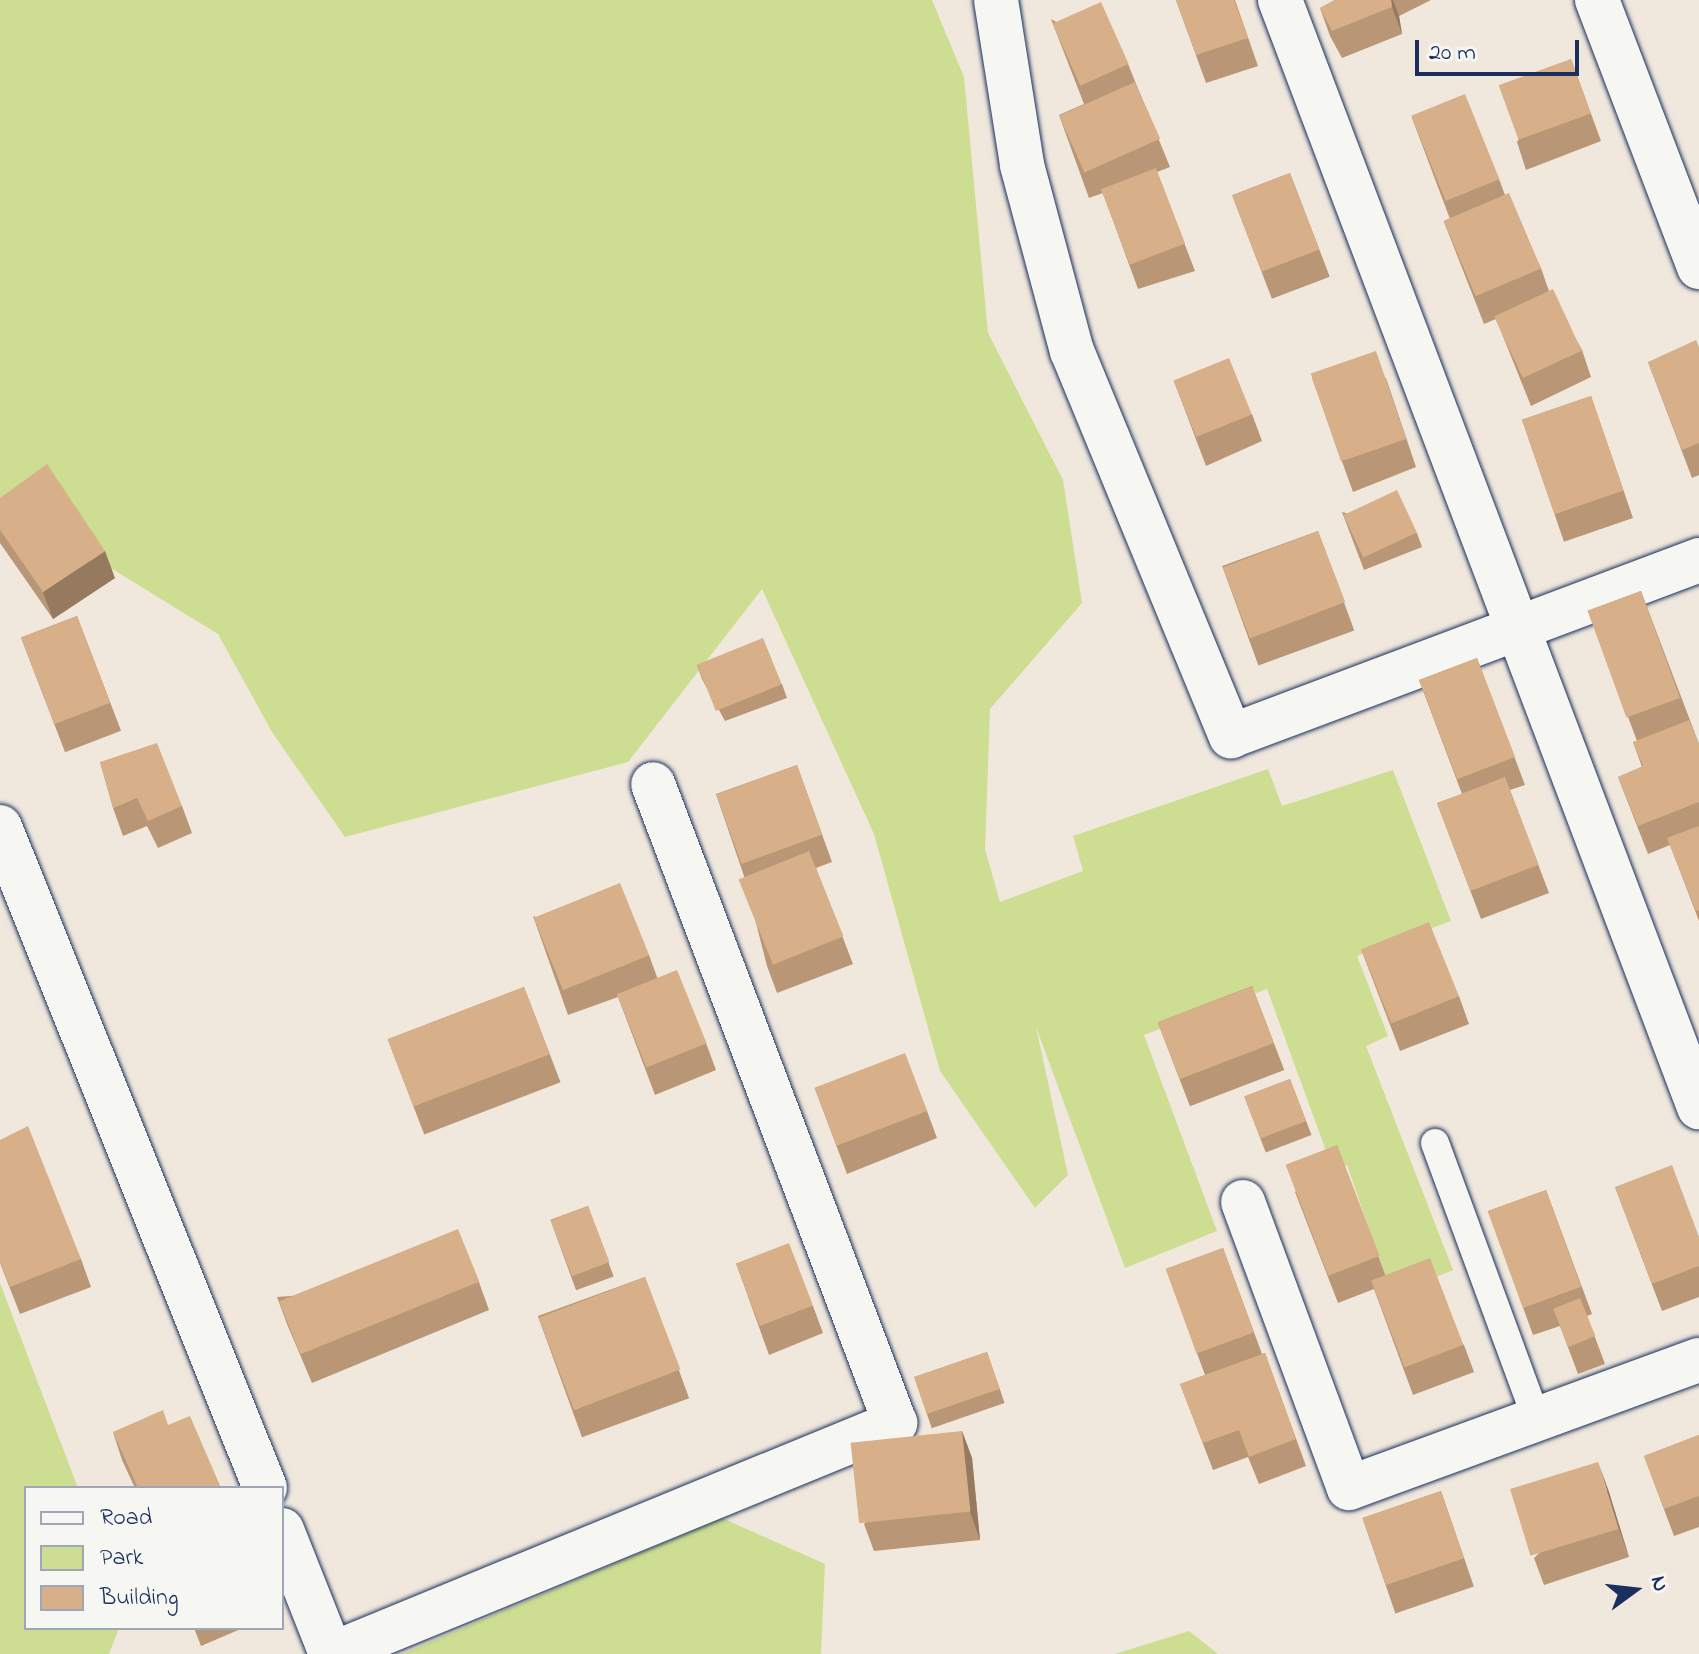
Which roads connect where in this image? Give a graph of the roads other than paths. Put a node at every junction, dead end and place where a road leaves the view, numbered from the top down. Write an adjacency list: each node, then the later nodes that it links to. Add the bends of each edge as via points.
1 (996, 0): 6 (street, via 1022,165 1072,351 1231,736)
2 (1280, 0): 6 (street)
3 (1597, 0): 4 (street)
4 (1699, 267)
5 (1699, 560): 6 (street)
6 (1517, 628): 9 (street)
7 (653, 784): 16 (street, via 895,1423)
8 (0, 827): 14 (street)
9 (1699, 1107)
10 (1435, 1143): 13 (lane)
11 (1243, 1202): 13 (street, via 1349,1488)
12 (1699, 1360): 13 (street)
13 (1537, 1420)
14 (264, 1486)
15 (284, 1535): 16 (street)
16 (332, 1654)

